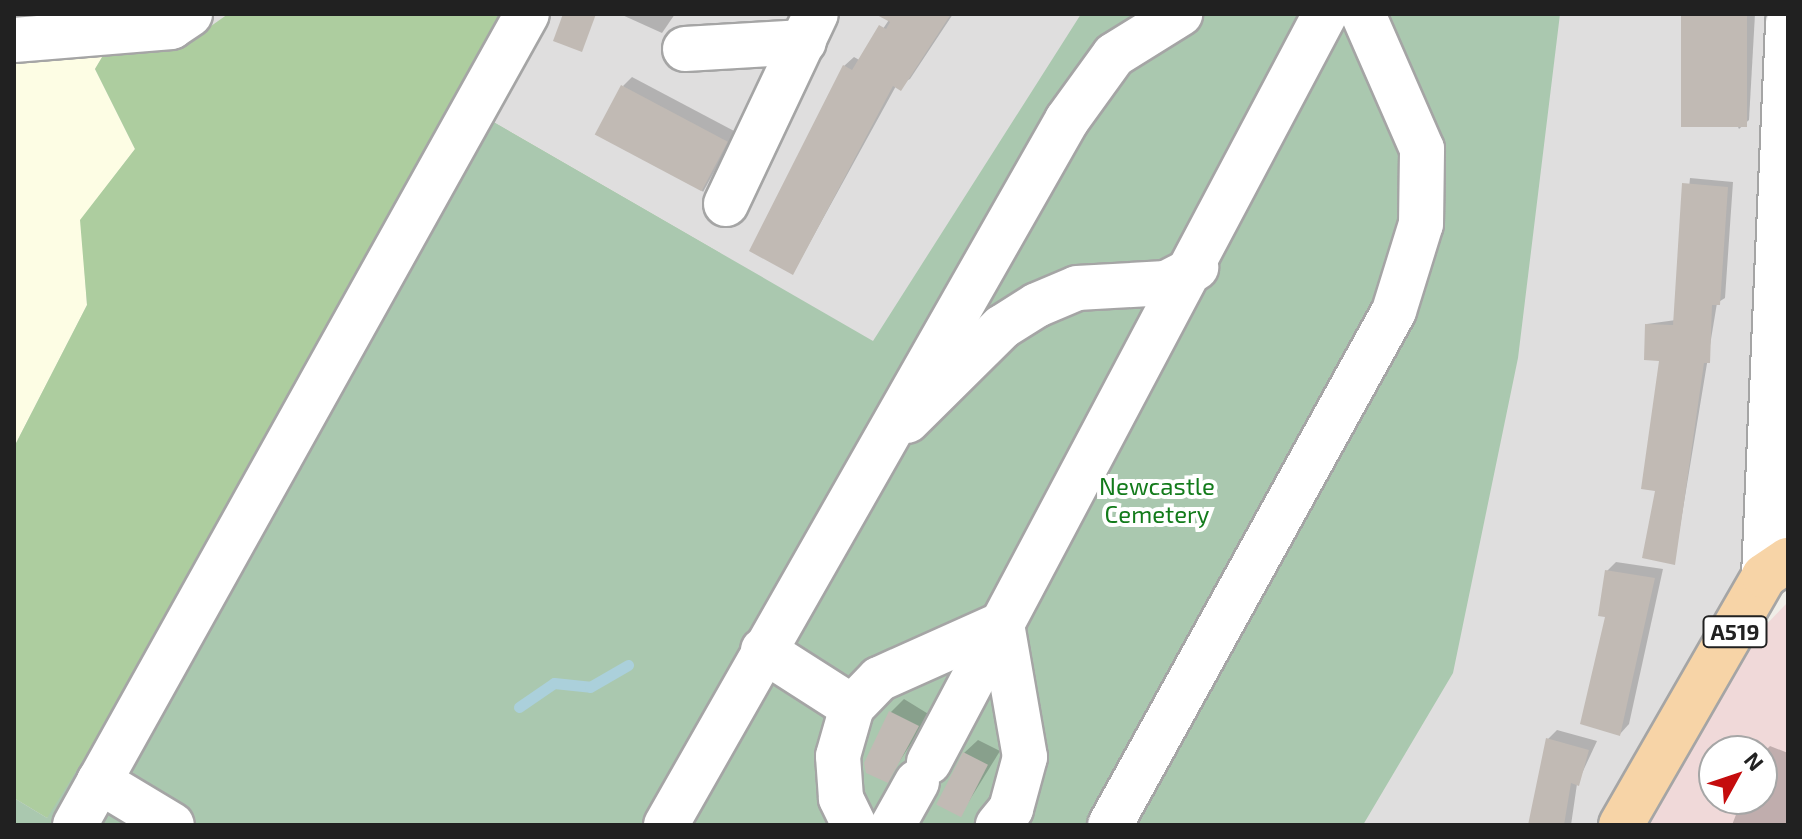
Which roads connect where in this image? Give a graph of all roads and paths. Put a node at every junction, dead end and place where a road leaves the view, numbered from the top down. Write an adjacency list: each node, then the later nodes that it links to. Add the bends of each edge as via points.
1 (190, 14): 8 (street, via 171,27)
2 (527, 14): 21 (street)
3 (1180, 14): 12 (street, via 1114,55 1067,120)
4 (1325, 14): 11 (street)
5 (1363, 14): 28 (street, via 1422,149 1421,224 1394,311)
6 (1788, 23): 13 (street, via 1772,318)
7 (810, 28): 9 (street); 10 (street)
8 (14, 40)
9 (685, 49)
10 (726, 204)
11 (1196, 268): 12 (street, via 1166,283 1077,288 1037,305 1002,327 946,390); 15 (street)
12 (883, 440): 16 (street)
13 (1781, 483): 14 (street)
14 (1780, 579): 29 (main road, A519)
15 (1002, 624): 17 (street); 18 (street); 20 (street)
16 (763, 650): 19 (street); 25 (street)
17 (904, 666): 18 (street); 19 (street, via 879,679)
18 (962, 700): 20 (street); 27 (street)
19 (852, 707): 26 (street, via 838,756 841,798)
20 (1021, 735): 22 (street, via 1025,757)
21 (99, 781): 23 (street); 24 (street)
22 (1016, 820)
23 (75, 825)
24 (172, 825)
25 (666, 825)
26 (854, 825)
27 (893, 825)
28 (1110, 825)
29 (1621, 825)

